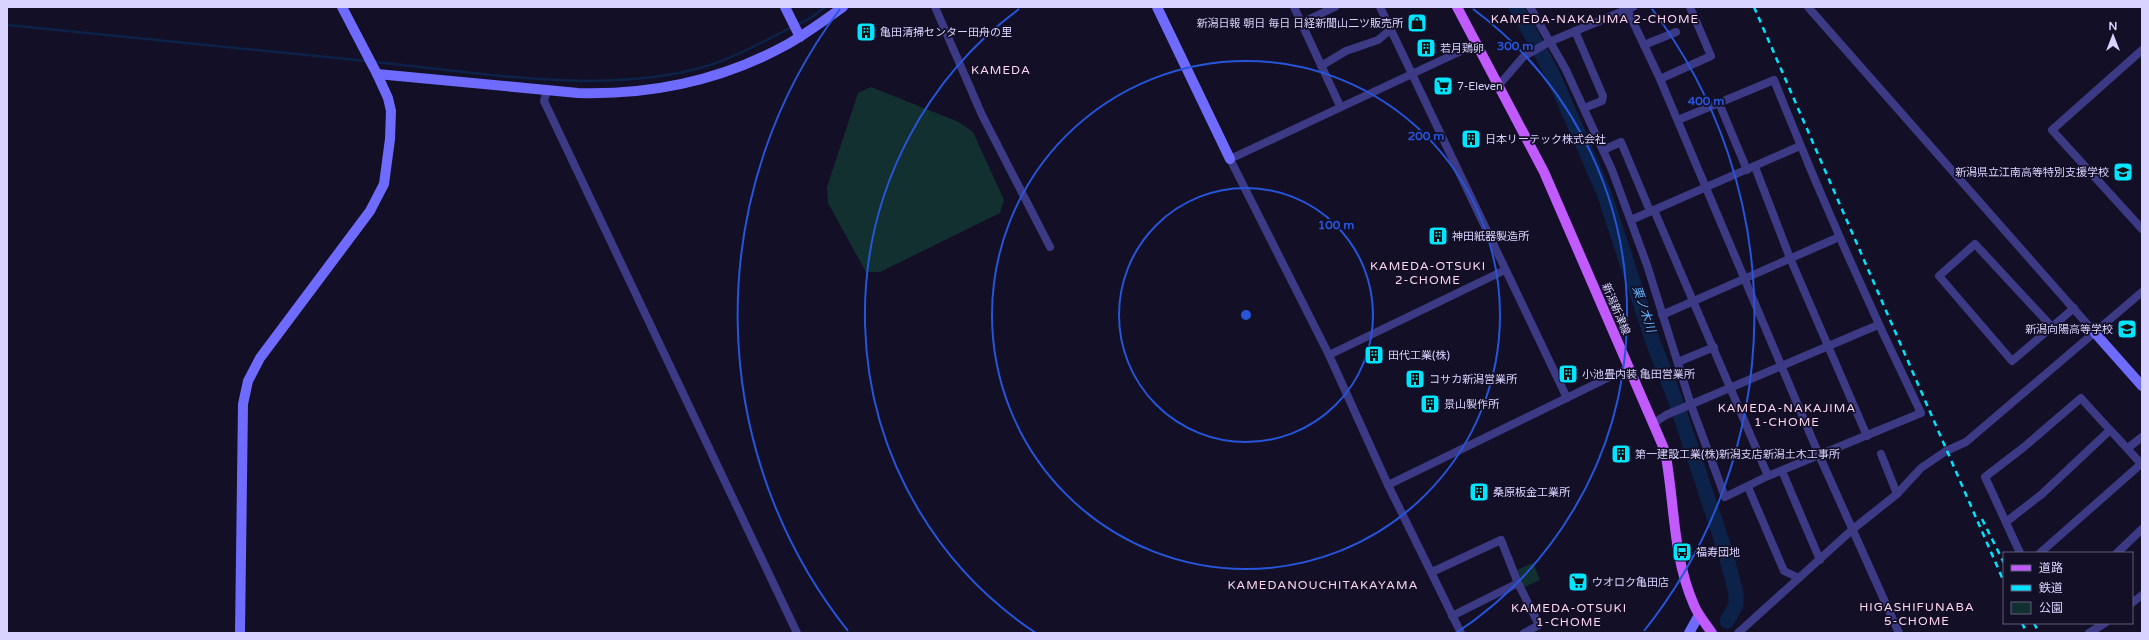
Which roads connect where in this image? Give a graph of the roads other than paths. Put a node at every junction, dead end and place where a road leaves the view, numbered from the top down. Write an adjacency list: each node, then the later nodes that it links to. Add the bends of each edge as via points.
1 (342, 7): 24 (street)
2 (785, 7): 18 (street)
3 (843, 7): 18 (street)
4 (935, 7): 42 (street, via 982,115)
5 (1157, 7): 35 (street)
6 (1294, 7): 14 (street)
7 (1335, 7): 14 (street)
8 (1380, 7): 15 (street)
9 (1457, 7): 20 (main road, 新潟新津線)
10 (1530, 7): 19 (street)
11 (1690, 7): 26 (street, via 1711,56)
12 (1808, 7): 48 (street)
13 (1628, 8): 16 (street); 21 (street)
14 (1301, 23): 23 (street)
15 (1390, 30): 23 (street, via 1378,40 1346,51); 25 (street)
16 (1575, 31): 19 (street); 31 (street, via 1603,96 1602,101)
17 (1676, 32): 21 (street)
18 (799, 35): 28 (street, via 737,68 661,88 610,94)
19 (1549, 42): 27 (street, via 1523,57); 31 (street)
20 (1476, 44): 25 (street); 27 (main road, 新潟新津線)
21 (1644, 45): 26 (street)
22 (2142, 50): 40 (street, via 2052,130)
23 (1321, 66): 30 (street)
24 (375, 71): 28 (street); 89 (street, via 388,98 392,123 381,192 370,211 260,358 246,386 243,404)
25 (1411, 74): 30 (street); 44 (street)
26 (1660, 79): 32 (street)
27 (1499, 86): 58 (main road, 新潟新津線, via 1544,172)
28 (547, 90): 90 (street, via 544,101)
29 (1718, 103): 32 (street); 33 (street, via 1774,80); 36 (street)
30 (1340, 106): 35 (street)
31 (1584, 108): 34 (street)
32 (1678, 120): 37 (street)
33 (1800, 146): 36 (street); 41 (street)
34 (1603, 150): 38 (street, via 1621,142); 39 (street)
35 (1230, 159): 55 (street)
36 (1751, 168): 37 (street); 43 (street)
37 (1706, 187): 38 (street); 45 (street)
38 (1652, 211): 39 (street); 47 (street)
39 (1631, 220): 49 (street)
40 (2142, 229)
41 (1839, 238): 43 (street); 50 (street)
42 (1050, 247)
43 (1790, 258): 45 (street); 53 (street)
44 (1504, 270): 55 (street); 61 (street)
45 (1745, 278): 47 (street); 57 (street)
46 (2142, 292): 52 (street)
47 (1692, 301): 49 (street); 54 (street)
48 (2074, 308): 51 (street); 52 (street)
49 (1662, 315): 56 (street)
50 (1878, 325): 53 (street); 65 (street, via 1921,413)
51 (2052, 327): 51 (street, via 2012,361 1939,276 1976,244)
52 (2095, 332): 59 (street); 75 (street, via 1966,442 1946,451 1921,468)
53 (1828, 346): 57 (street); 65 (street)
54 (1714, 347): 56 (street); 60 (street)
55 (1329, 355): 73 (street)
56 (1678, 362): 62 (street)
57 (1782, 366): 60 (street); 69 (street)
58 (1628, 368): 61 (street); 63 (main road, 新潟新津線)
59 (2142, 386)
60 (1731, 387): 62 (street); 72 (street)
61 (1567, 398): 73 (street)
62 (1688, 406): 63 (street, via 1666,415); 74 (street, via 1725,497)
63 (1654, 424): 86 (main road, 新潟新津線, via 1666,451 1674,532 1682,574)
64 (2109, 431): 67 (street); 76 (street, via 2042,494); 76 (street, via 2081,398 1985,477)
65 (1867, 436): 69 (street)
66 (2142, 437): 67 (street)
67 (2128, 448): 70 (street)
68 (1881, 454): 75 (street)
69 (1819, 455): 71 (street); 77 (street)
70 (2142, 465): 80 (street)
71 (1782, 471): 72 (street); 82 (street)
72 (1768, 476): 74 (street)
73 (1388, 485): 83 (street)
74 (1748, 487): 84 (street, via 1784,571)
75 (1897, 494): 77 (street)
76 (2006, 522): 79 (street)
77 (1853, 529): 82 (street); 96 (street)
78 (2142, 529): 81 (street)
79 (2020, 552)
80 (2041, 552)
81 (2118, 552)
82 (1820, 560): 84 (street)
83 (1432, 572): 85 (street, via 1501,540); 87 (street)
84 (1799, 578): 95 (street)
85 (1518, 583): 87 (street); 92 (street, via 1539,625)
86 (1699, 615): 93 (street); 94 (main road, 新潟新津線)
87 (1452, 616): 91 (street)
88 (2103, 624): 97 (street)
89 (240, 633)
90 (797, 633)
91 (1460, 633)
92 (1524, 633)
93 (1689, 633)
94 (1712, 633)
95 (1738, 633)
96 (1900, 633)
97 (2089, 633)

